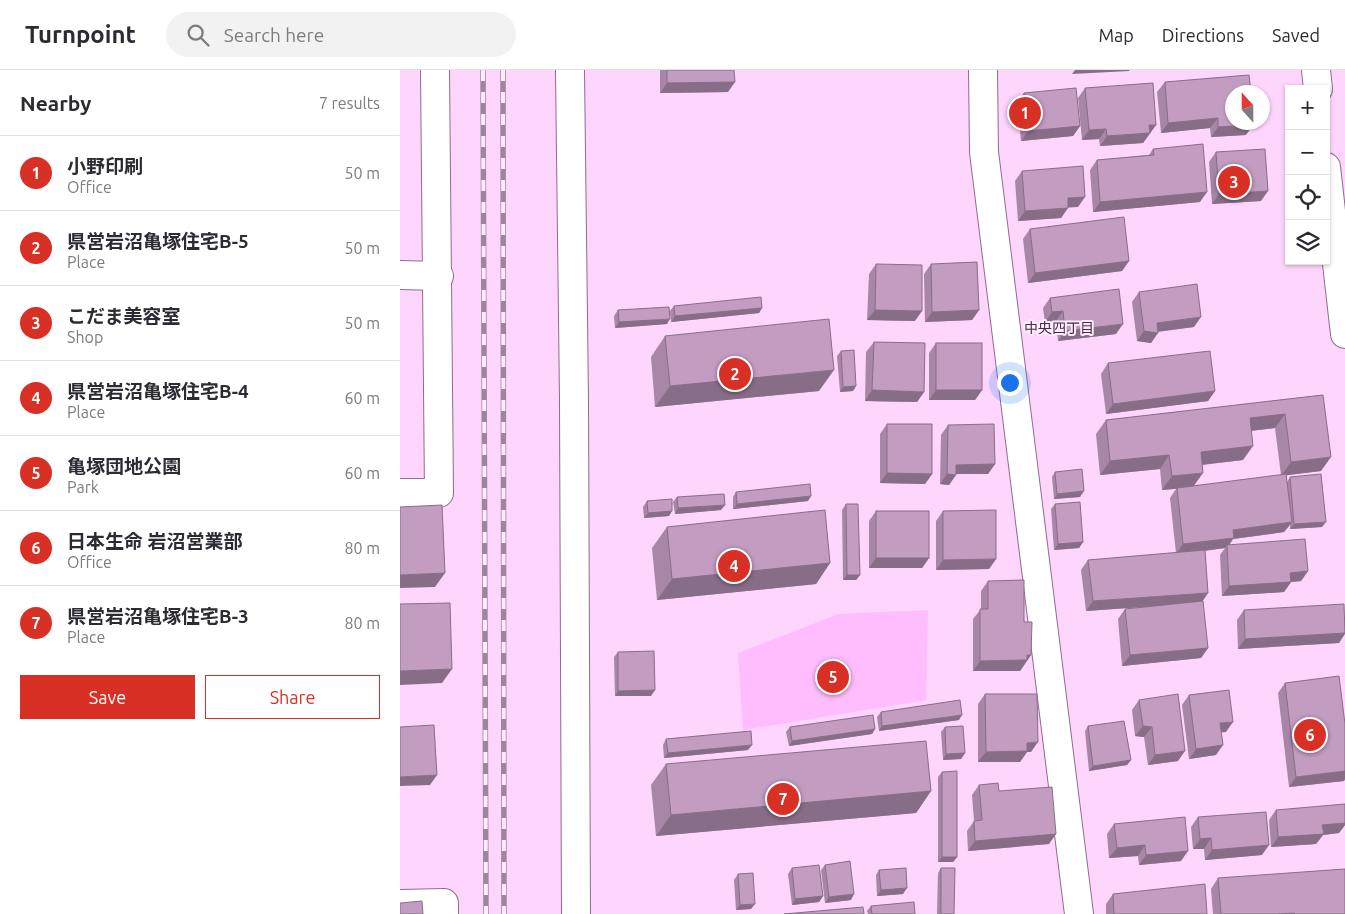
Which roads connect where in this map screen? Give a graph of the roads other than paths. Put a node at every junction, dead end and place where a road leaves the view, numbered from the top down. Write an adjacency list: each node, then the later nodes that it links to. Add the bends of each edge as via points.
1 (435, 70): 8 (street)
2 (570, 70): 13 (street)
3 (983, 70): 14 (street, via 984,152)
4 (1316, 70): 5 (street)
5 (1318, 85)
6 (1327, 175): 9 (street)
7 (400, 275): 8 (street)
8 (439, 276): 10 (street, via 439,493)
9 (1345, 334)
10 (400, 493)
11 (400, 904): 12 (street, via 444,903)
12 (444, 914)
13 (576, 914)
14 (1079, 914)

